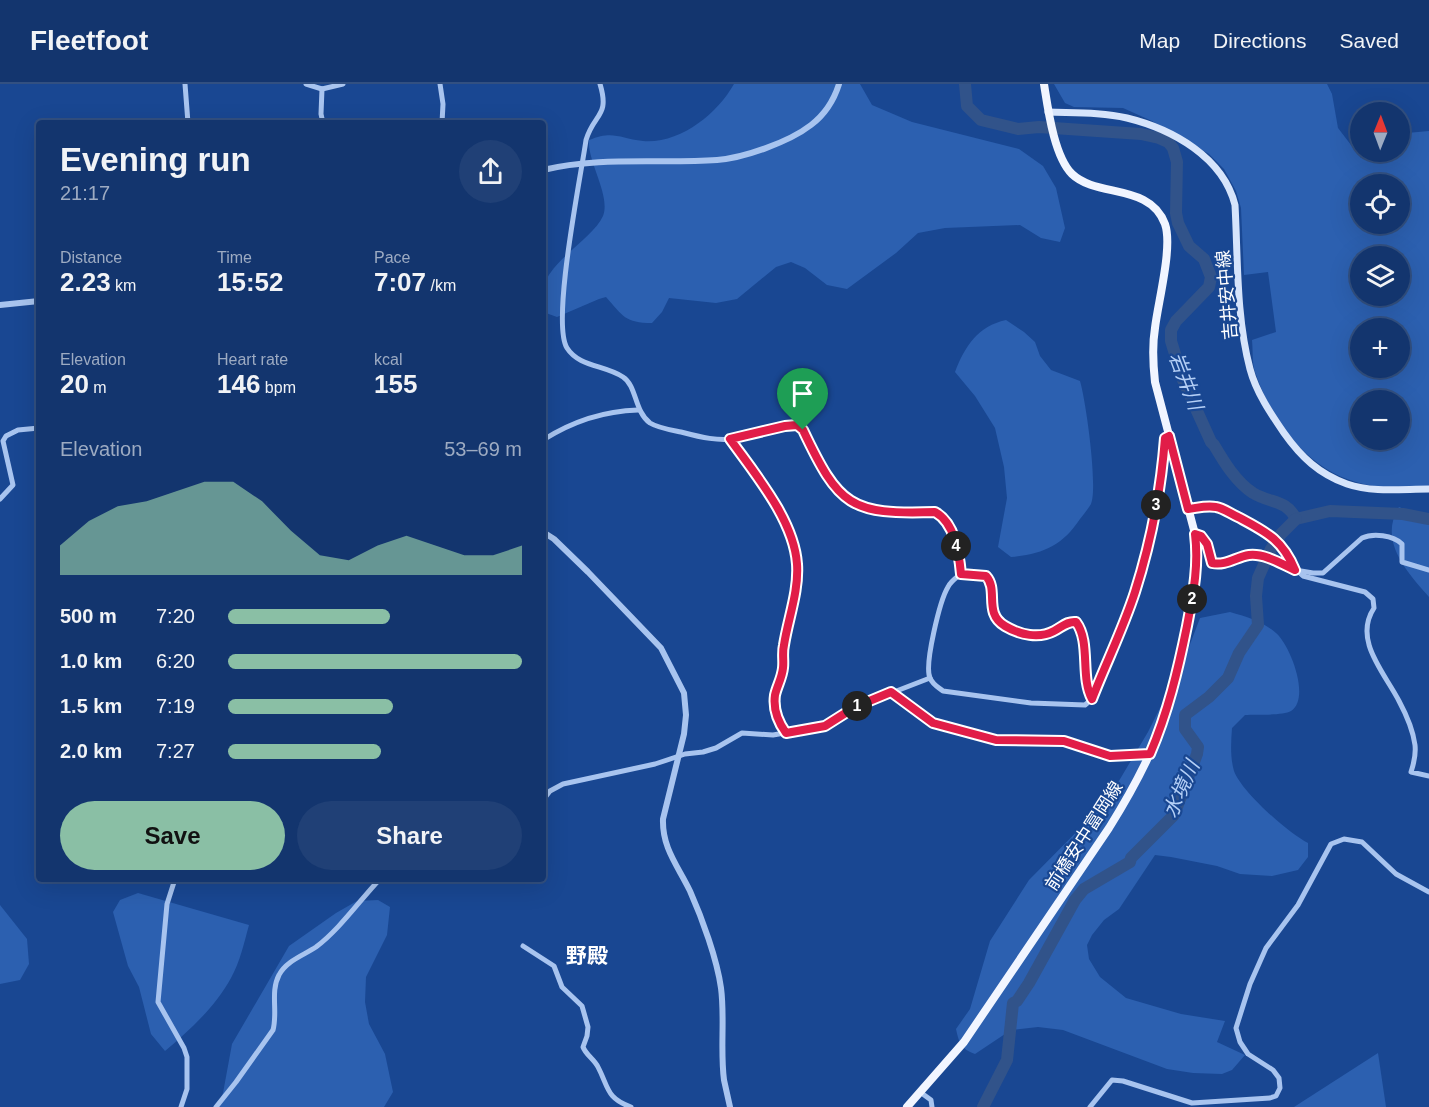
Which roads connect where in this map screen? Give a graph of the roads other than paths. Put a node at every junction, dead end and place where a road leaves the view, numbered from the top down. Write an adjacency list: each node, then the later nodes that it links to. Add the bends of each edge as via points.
1 (185, 84): 10 (street)
2 (306, 84): 8 (street)
3 (343, 84): 8 (street)
4 (440, 84): 12 (street)
5 (600, 84): 13 (street, via 603,109 588,132)
6 (839, 84): 13 (street, via 835,96 811,125 790,138 743,156)
7 (1044, 84): 9 (main road)
8 (322, 89): 11 (street)
9 (1049, 115): 19 (main road, 前橋安中富岡線, via 1065,164 1073,175 1137,197 1153,206 1165,224 1167,246 1152,358); 22 (main road, 吉井安中線, via 1105,114 1126,118 1176,136 1200,152 1232,191 1242,328 1251,371 1271,414 1307,462 1346,484 1372,490)
10 (188, 120)
11 (322, 120)
12 (442, 120)
13 (583, 165): 14 (street); 17 (street, via 563,299 563,339 575,357 624,377)
14 (546, 170)
15 (36, 301): 16 (street)
16 (0, 305)
17 (638, 410): 20 (street, via 590,416); 21 (street, via 651,423 669,429 711,439)
18 (36, 428): 23 (street, via 18,430 3,441 13,485)
19 (1169, 436): 24 (main road, 前橋安中富岡線); 32 (street, via 1165,438 1162,477 1136,591)
20 (546, 438)
21 (730, 439): 29 (street, via 797,425 826,475 853,503 880,512 935,512 942,516 953,533); 33 (street, via 765,488 794,546 795,594 775,694 776,714)
22 (1429, 489)
23 (0, 499)
24 (1188, 509): 26 (main road, 前橋安中富岡線); 27 (street, via 1217,507 1258,528 1285,549)
25 (546, 534): 35 (street, via 661,648 684,693 686,715)
26 (1195, 534): 27 (street, via 1207,544 1212,563 1259,555); 34 (main road, 前橋安中富岡線, via 1195,585 1178,670)
27 (1295, 570): 28 (street, via 1323,573 1369,535 1398,540 1402,544 1402,562); 36 (street, via 1309,578 1365,592 1373,599 1374,608 1366,626 1370,647 1411,727 1415,756 1411,772)
28 (1429, 570)
29 (961, 574): 30 (street, via 946,589 936,622); 32 (street, via 986,576 996,621 1009,629 1042,636 1076,622)
30 (930, 678): 31 (street); 32 (street, via 943,691 956,694 1060,705 1085,705)
31 (891, 692): 33 (street, via 855,707 825,726); 34 (street, via 933,723 996,740 1064,741 1110,756)
32 (1092, 699)
33 (786, 733): 35 (street, via 742,733 716,748)
34 (1150, 754): 42 (main road, 前橋安中富岡線, via 1109,828 964,1042)
35 (679, 756): 37 (street, via 563,784); 46 (street, via 662,832 670,857 700,916 717,970 724,1079)
36 (1429, 776)
37 (546, 796)
38 (174, 882): 43 (street, via 167,904 158,1002 187,1057 187,1089)
39 (377, 882): 44 (street, via 317,945 284,967 274,991 273,1030)
40 (1429, 892): 49 (street, via 1396,874 1362,843 1344,839 1331,844 1298,905 1266,948 1236,1028 1248,1054 1279,1078 1276,1096 1192,1103 1112,1080)
41 (523, 946): 45 (street, via 554,966 562,987 582,1006 588,1027 585,1052 597,1065 609,1094)
42 (920, 1092): 47 (main road, 前橋安中富岡線); 48 (street, via 932,1100)
43 (181, 1107)
44 (216, 1107)
45 (631, 1107)
46 (730, 1107)
47 (907, 1107)
48 (932, 1107)
49 (1090, 1107)

